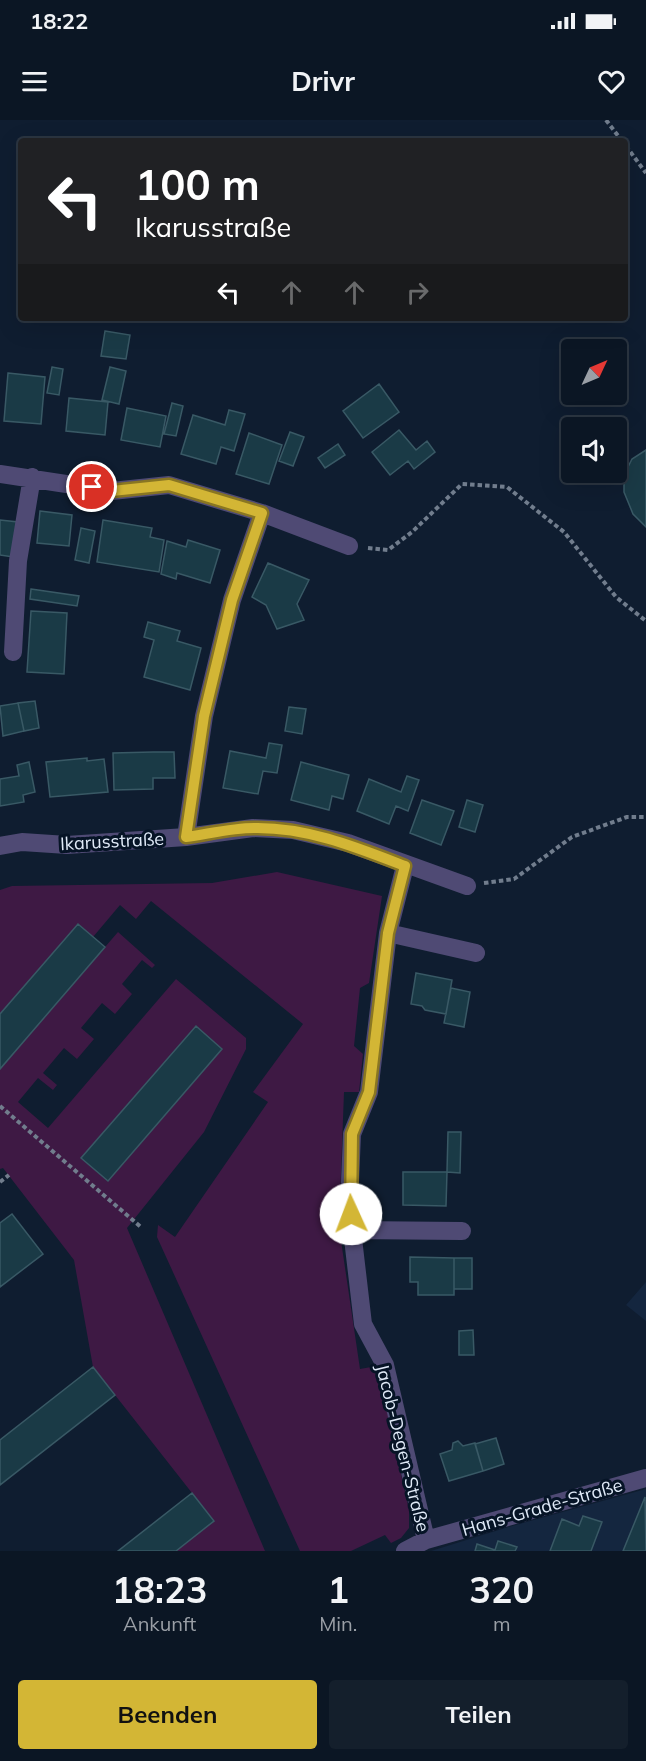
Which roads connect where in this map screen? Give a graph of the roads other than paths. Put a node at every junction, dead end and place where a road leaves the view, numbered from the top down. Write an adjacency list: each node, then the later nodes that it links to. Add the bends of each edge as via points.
1 (0, 474): 2 (street)
2 (32, 477): 3 (street, via 112,491 169,485); 5 (street, via 18,561)
3 (262, 513): 4 (street); 6 (street, via 232,600 207,705)
4 (349, 546)
5 (13, 652)
6 (186, 837): 7 (street, Ikarusstraße); 8 (street, Ikarusstraße, via 253,828 293,830 348,843)
7 (0, 846)
8 (405, 866): 9 (street, Ikarusstraße); 10 (street, Jacob-Degen-Straße)
9 (466, 886)
10 (388, 933): 11 (street); 12 (street, Jacob-Degen-Straße, via 369,1092 352,1134)
11 (476, 953)
12 (352, 1230): 13 (street); 15 (street, Jacob-Degen-Straße, via 363,1324 385,1365)
13 (462, 1231)
14 (646, 1479): 15 (street, Hans-Grade-Straße)
15 (426, 1540): 16 (street, Hans-Grade-Straße)
16 (405, 1551)

